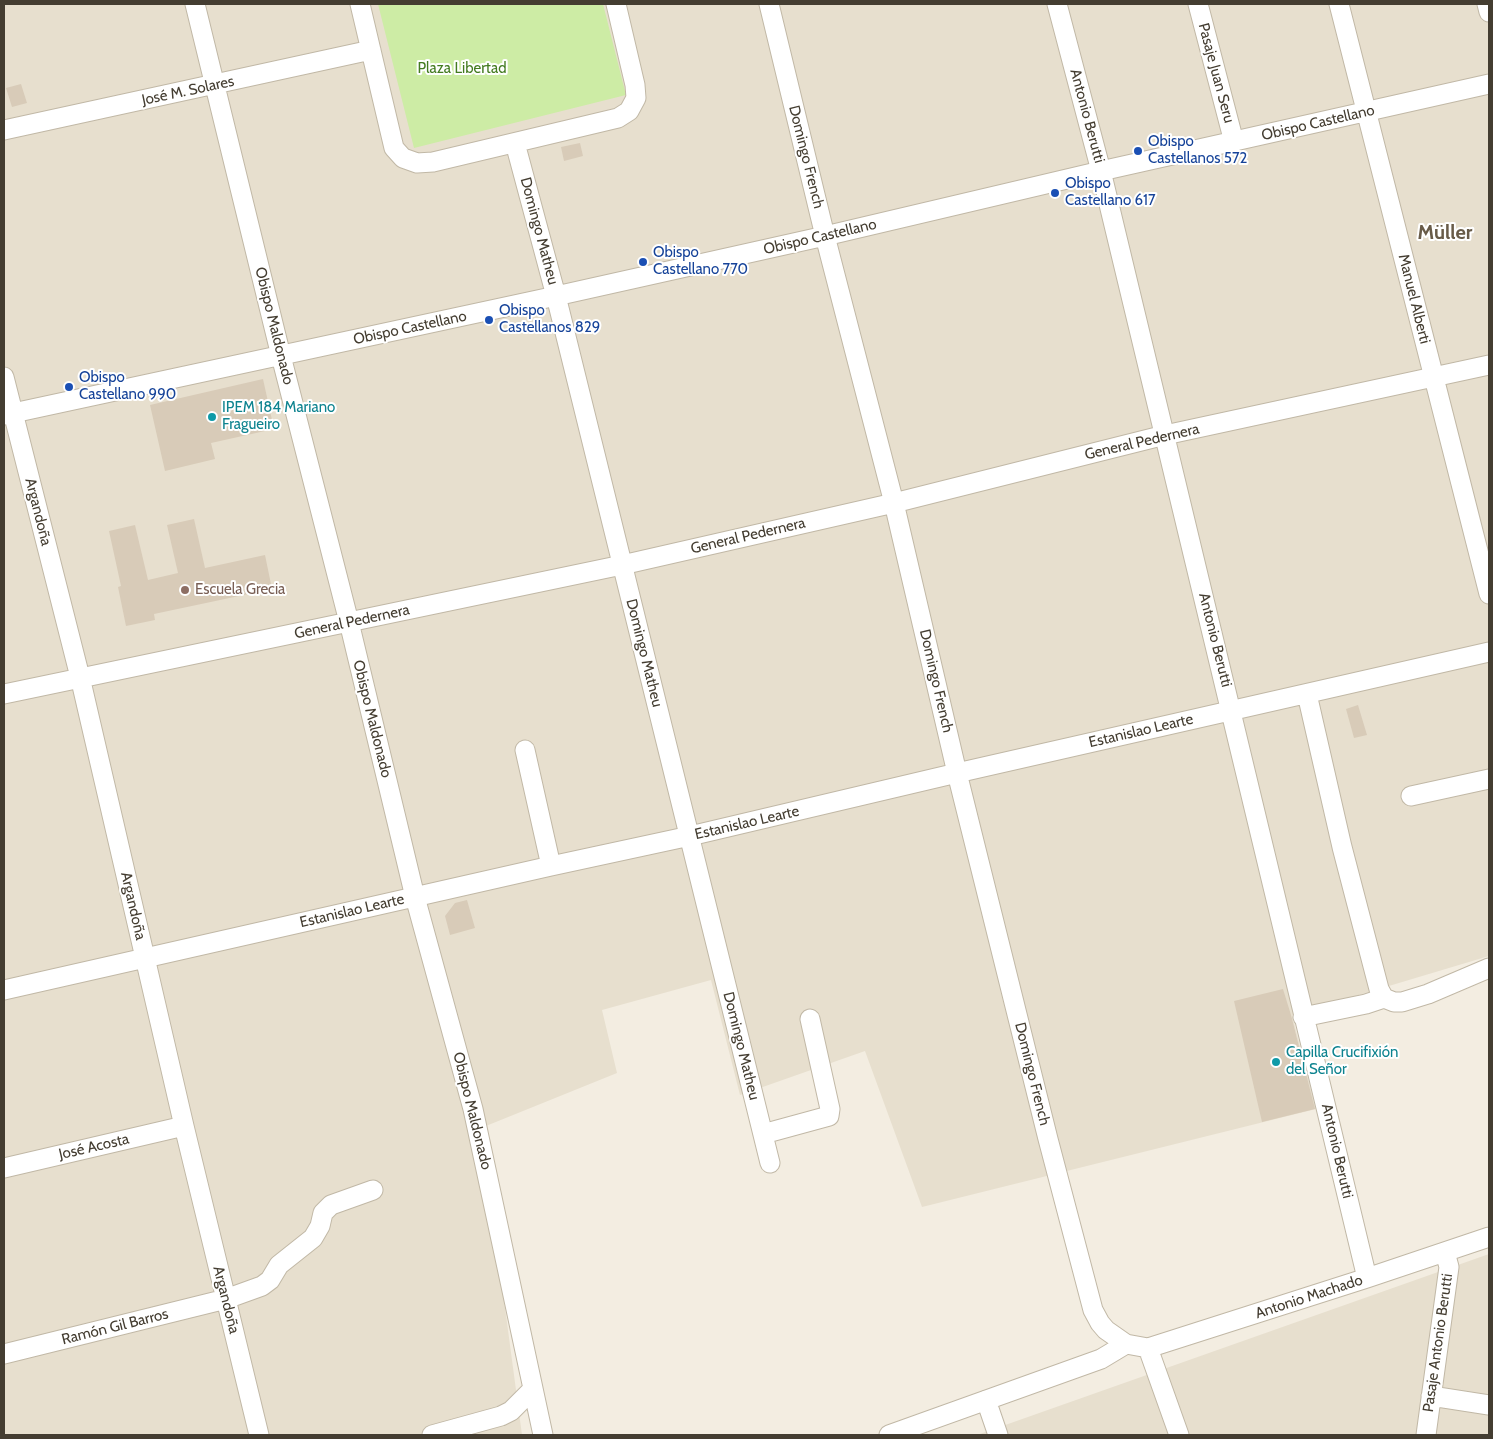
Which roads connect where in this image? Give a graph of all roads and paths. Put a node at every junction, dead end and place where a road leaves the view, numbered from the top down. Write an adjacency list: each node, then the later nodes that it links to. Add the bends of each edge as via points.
1 (196, 4): 12 (street, Obispo Maldonado)
2 (360, 4): 10 (street)
3 (616, 4): 16 (street, via 635,85 636,98 629,111 618,118)
4 (769, 4): 18 (street, Domingo French)
5 (1057, 4): 17 (street, Antonio Berutti)
6 (1198, 4): 15 (street, Pasaje Juan Seru)
7 (1338, 4): 13 (street, Manuel Alberti)
8 (1487, 4): 9 (street)
9 (1489, 12)
10 (371, 50): 12 (street, José M. Solares); 16 (street, via 394,148 403,158 417,163 432,162)
11 (1489, 84): 13 (street, Obispo Castellano)
12 (215, 86): 14 (street, José M. Solares); 20 (street, Obispo Maldonado)
13 (1366, 112): 15 (street, Obispo Castellano); 23 (street, Manuel Alberti)
14 (4, 130)
15 (1234, 142): 17 (street, Obispo Castellano)
16 (515, 143): 19 (street, Domingo Matheu)
17 (1101, 171): 18 (street, Obispo Castellano); 25 (street, Antonio Berutti)
18 (825, 236): 19 (street, Obispo Castellano); 26 (street, Domingo French)
19 (556, 296): 20 (street, Obispo Castellano); 27 (street, Domingo Matheu)
20 (281, 356): 24 (street, Obispo Castellano); 29 (street, Obispo Maldonado)
21 (1489, 365): 23 (street, General Pedernera)
22 (4, 377): 24 (street, Argandoña)
23 (1434, 377): 25 (street, General Pedernera); 28 (street, Manuel Alberti)
24 (8, 414): 31 (street, Argandoña)
25 (1165, 436): 26 (street, General Pedernera); 34 (street, Antonio Berutti)
26 (894, 503): 27 (street, General Pedernera); 36 (street, Domingo French)
27 (622, 565): 29 (street, General Pedernera); 39 (street, Domingo Matheu)
28 (1489, 594)
29 (349, 622): 31 (street, General Pedernera); 41 (street, Obispo Maldonado)
30 (1489, 652): 33 (street, Estanislao Learte)
31 (80, 677): 32 (street, General Pedernera); 42 (street, Argandoña)
32 (4, 694)
33 (1307, 694): 34 (street, Estanislao Learte); 45 (street, via 1345,856)
34 (1232, 711): 36 (street, Estanislao Learte); 46 (street, Antonio Berutti)
35 (525, 750): 40 (street)
36 (957, 773): 39 (street, Estanislao Learte); 57 (street, Domingo French, via 1094,1310 1106,1330)
37 (1489, 779): 38 (street)
38 (1412, 796)
39 (690, 836): 40 (street, Estanislao Learte); 49 (street, Domingo Matheu)
40 (551, 866): 41 (street, Estanislao Learte)
41 (415, 897): 42 (street, Estanislao Learte); 60 (street, Obispo Maldonado, via 471,1101)
42 (145, 958): 44 (street, Estanislao Learte); 48 (street, Argandoña)
43 (1489, 968): 45 (street, via 1420,997 1402,1002)
44 (4, 990)
45 (1384, 998): 46 (street)
46 (1303, 1016): 55 (street, Antonio Berutti)
47 (810, 1019): 49 (street, via 829,1116)
48 (184, 1126): 51 (street, José Acosta); 56 (street, Argandoña)
49 (763, 1134): 50 (street, Domingo Matheu)
50 (770, 1163)
51 (4, 1168)
52 (373, 1190): 56 (street, Ramón Gil Barros, via 331,1205 312,1238 279,1265 270,1280)
53 (1489, 1237): 54 (street, Antonio Machado)
54 (1445, 1252): 55 (street, Antonio Machado); 61 (street, Pasaje Antonio Berutti, via 1449,1266)
55 (1367, 1278): 58 (street, Antonio Machado)
56 (226, 1299): 59 (street, Ramón Gil Barros); 64 (street, Argandoña)
57 (1126, 1344): 58 (street, Antonio Machado); 62 (street, via 1101,1359)
58 (1148, 1348): 69 (street)
59 (4, 1354)
60 (533, 1388): 65 (street, via 501,1416); 66 (street, Obispo Maldonado)
61 (1431, 1396): 63 (street); 70 (street, Pasaje Antonio Berutti)
62 (986, 1400): 67 (street); 68 (street)
63 (1489, 1405)
64 (259, 1435)
65 (432, 1435)
66 (543, 1435)
67 (889, 1435)
68 (998, 1435)
69 (1179, 1435)
70 (1426, 1435)

